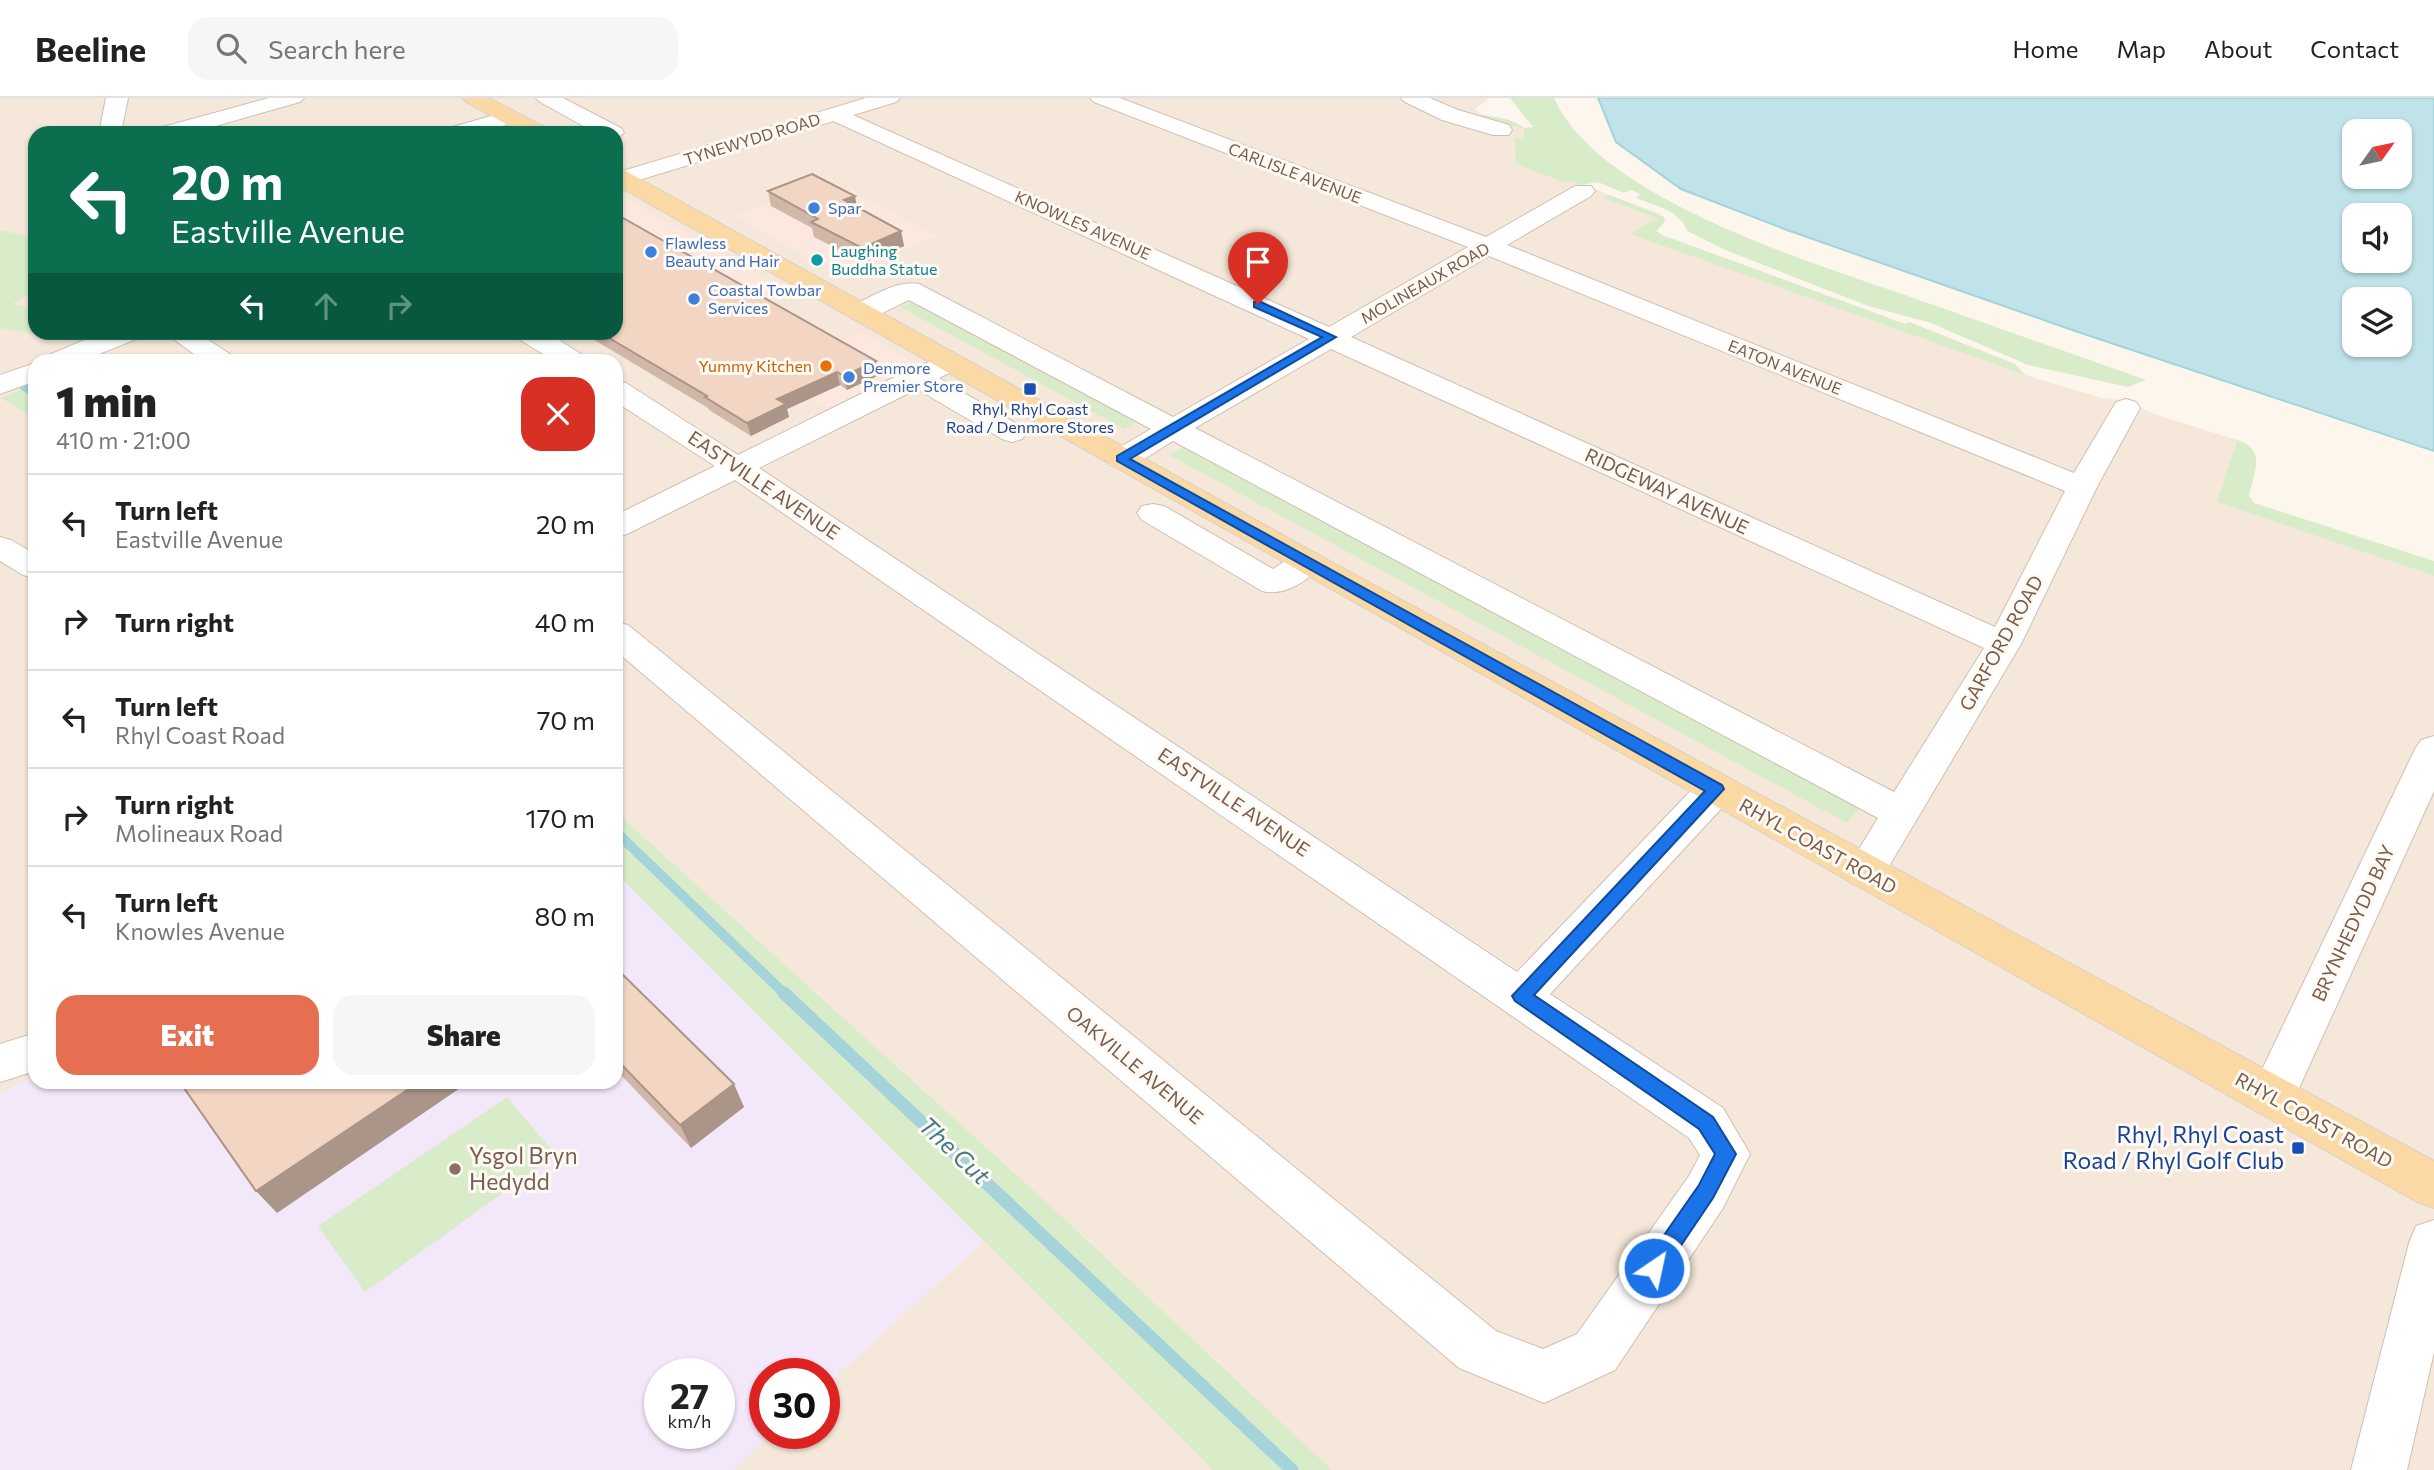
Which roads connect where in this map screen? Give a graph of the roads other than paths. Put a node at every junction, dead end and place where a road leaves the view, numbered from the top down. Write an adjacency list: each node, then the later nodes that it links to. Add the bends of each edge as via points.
1 (117, 98): 10 (street)
2 (293, 98): 11 (street)
3 (473, 98): 9 (main road)
4 (547, 98): 14 (street)
5 (1101, 98): 19 (street, CARLISLE AVENUE)
6 (1412, 98): 15 (street, via 1463,124)
7 (881, 99): 8 (street, TYNEWYDD ROAD)
8 (836, 114): 16 (street, TYNEWYDD ROAD); 21 (street, KNOWLES AVENUE)
9 (508, 117): 12 (street); 13 (main road)
10 (111, 126)
11 (192, 126)
12 (479, 126)
13 (525, 126)
14 (599, 126)
15 (1501, 130)
16 (623, 176)
17 (623, 180): 20 (main road, RHYL COAST ROAD)
18 (1583, 191): 19 (street, MOLINEAUX ROAD)
19 (1489, 247): 21 (street, MOLINEAUX ROAD); 37 (street, EATON AVENUE)
20 (860, 312): 28 (main road, RHYL COAST ROAD); 33 (street, via 910,290)
21 (1330, 337): 33 (street, MOLINEAUX ROAD); 44 (street, RIDGEWAY AVENUE)
22 (110, 340): 25 (street)
23 (189, 340): 26 (street)
24 (540, 340): 27 (street)
25 (76, 354)
26 (211, 354)
27 (562, 354)
28 (933, 370): 34 (street); 35 (main road, RHYL COAST ROAD); 36 (street)
29 (28, 374): 30 (street)
30 (0, 385)
31 (623, 394): 36 (street, EASTVILLE AVENUE)
32 (2126, 408): 37 (street, GARFORD ROAD)
33 (1171, 430): 35 (street, MOLINEAUX ROAD); 47 (street)
34 (1012, 433)
35 (1121, 459): 41 (main road, RHYL COAST ROAD)
36 (737, 467): 39 (street); 49 (street, EASTVILLE AVENUE)
37 (2082, 487): 44 (street, GARFORD ROAD)
38 (1153, 513): 41 (street, via 1273,584)
39 (623, 524)
40 (0, 547): 42 (street)
41 (1307, 562): 46 (main road, RHYL COAST ROAD)
42 (28, 564)
43 (623, 639): 55 (street, OAKVILLE AVENUE, via 1478,1350 1544,1376 1575,1362 1596,1352)
44 (2004, 645): 47 (street, GARFORD ROAD)
45 (2434, 750): 52 (street, BRYNHEDYDD BAY)
46 (1716, 789): 48 (main road, RHYL COAST ROAD); 49 (street)
47 (1901, 813): 48 (street, GARFORD ROAD)
48 (1865, 872): 52 (main road, RHYL COAST ROAD)
49 (1521, 996): 55 (street, EASTVILLE AVENUE, via 1706,1123 1726,1154)
50 (28, 1054): 51 (street)
51 (0, 1063)
52 (2272, 1097): 53 (main road, RHYL COAST ROAD)
53 (2434, 1186)
54 (2434, 1243): 56 (street)
55 (1654, 1268)
56 (2379, 1470)

